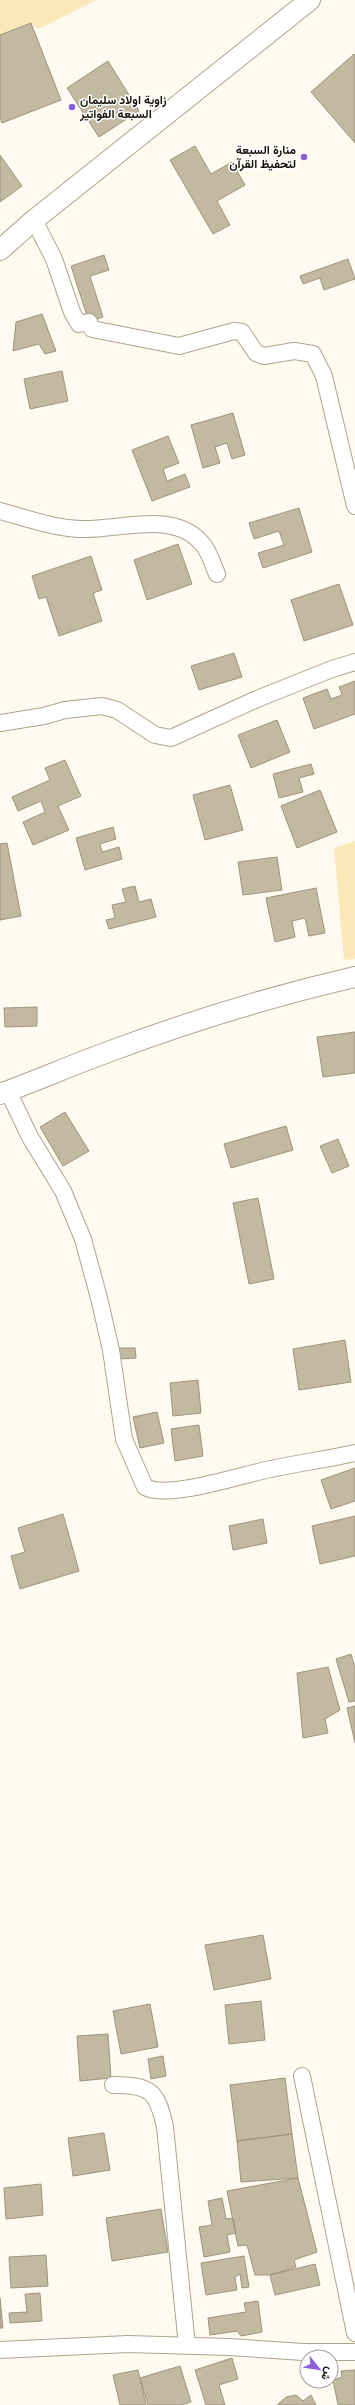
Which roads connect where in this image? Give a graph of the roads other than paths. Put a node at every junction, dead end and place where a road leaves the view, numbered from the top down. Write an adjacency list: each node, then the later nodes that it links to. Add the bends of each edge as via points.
1 (310, 0): 2 (street)
2 (34, 220): 3 (street); 4 (street, via 54,259 72,312 79,324 89,322 92,329 179,346 234,331 242,332 256,352 264,356 294,351 313,354 324,376)
3 (0, 250)
4 (355, 506)
5 (0, 511): 6 (street, via 80,530 164,524 190,533 204,546)
6 (217, 574)
7 (355, 662): 8 (street, via 264,696 171,738 155,734 117,710 102,706 65,710)
8 (0, 723)
9 (355, 977): 10 (street, via 223,1013 108,1051)
10 (4, 1092): 11 (street, via 63,1191 83,1239 100,1298 111,1350 124,1439 145,1487 159,1490 187,1488 271,1468)
11 (355, 1453)
12 (302, 2076): 14 (street)
13 (113, 2085): 15 (street, via 136,2085 149,2090 160,2105 165,2127)
14 (355, 2333)
15 (187, 2346): 16 (street, via 128,2344); 17 (street)
16 (0, 2350)
17 (355, 2352)

